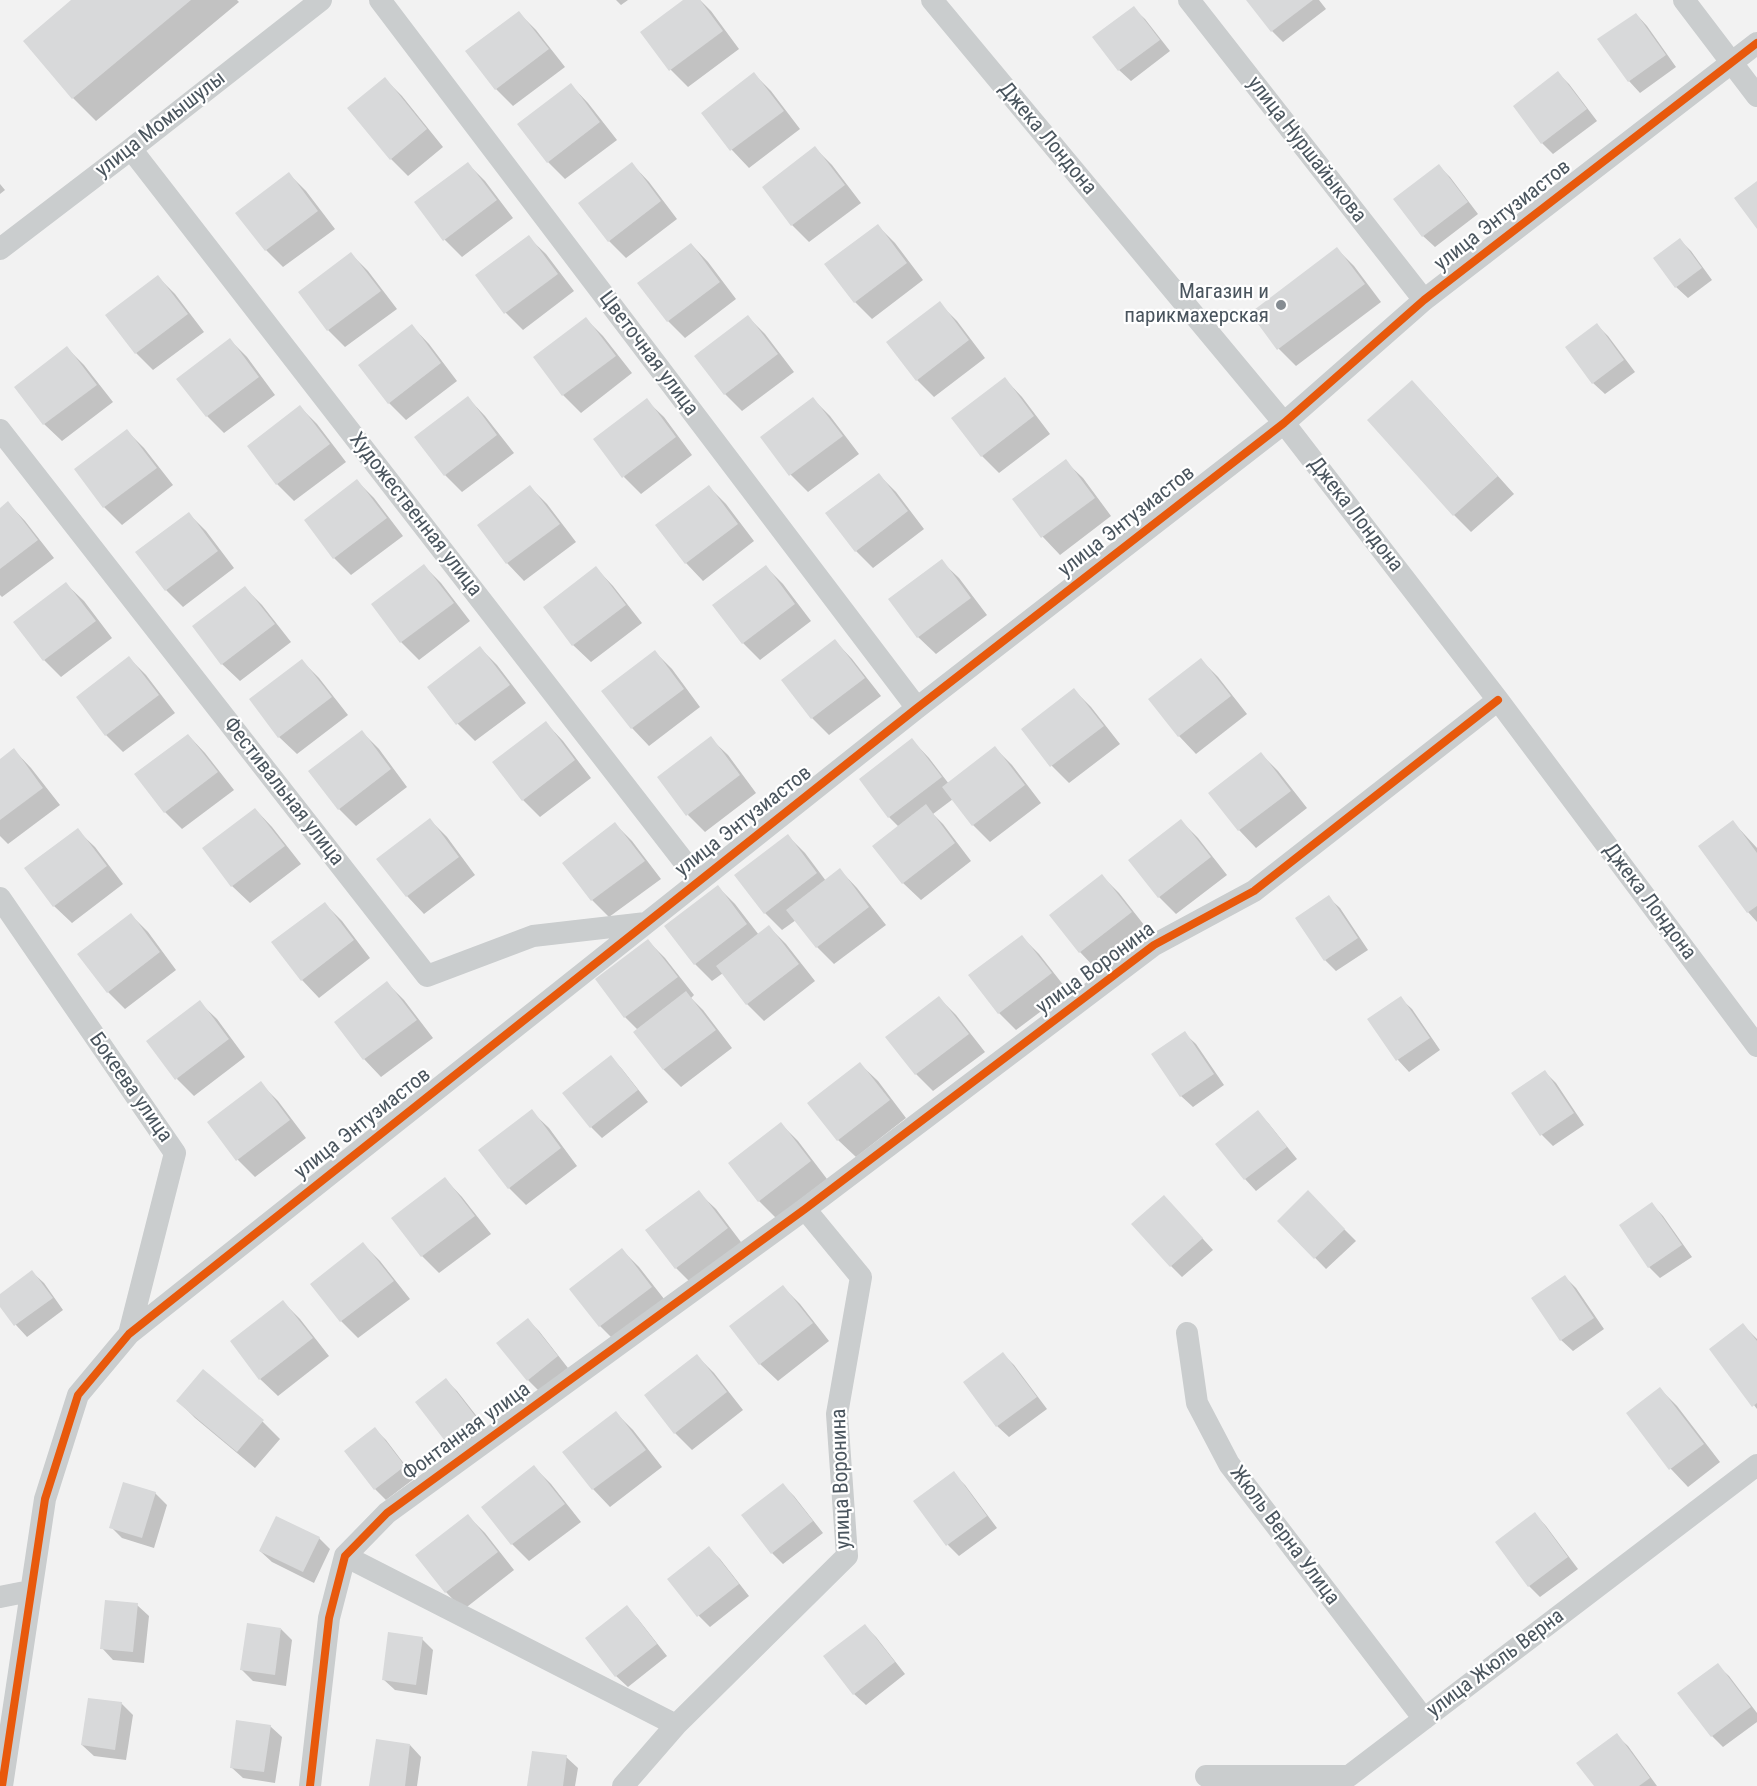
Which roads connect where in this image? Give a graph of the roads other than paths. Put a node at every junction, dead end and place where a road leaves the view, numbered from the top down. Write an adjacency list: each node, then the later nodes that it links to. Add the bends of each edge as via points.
1 (321, 0): 9 (street, улица Момышулы)
2 (380, 0): 15 (street, Цветочная улица)
3 (932, 0): 12 (street, Джека Лондона)
4 (1189, 0): 11 (street, улица Нуршайыкова)
5 (1684, 0): 7 (street)
6 (1757, 43): 7 (street, улица Энтузиастов)
7 (1731, 62): 8 (street); 11 (street, улица Энтузиастов)
8 (1757, 96)
9 (131, 149): 10 (street, улица Момышулы); 16 (street, Художественная улица)
10 (0, 249)
11 (1424, 300): 12 (street, улица Энтузиастов)
12 (1284, 423): 14 (street, Джека Лондона); 15 (street, улица Энтузиастов)
13 (0, 430): 18 (street, Фестивальная улица, via 427,976 532,936)
14 (1498, 700): 19 (street, Джека Лондона); 20 (street, улица Воронина, via 1254,891 1154,945)
15 (917, 708): 16 (street, улица Энтузиастов)
16 (699, 881): 18 (street, улица Энтузиастов)
17 (0, 898): 22 (street, Бокеева улица, via 175,1153)
18 (646, 923): 22 (street, улица Энтузиастов)
19 (1757, 1046)
20 (806, 1209): 24 (street, Фонтанная улица, via 387,1513); 28 (street, улица Воронина, via 861,1276 837,1414 847,1556)
21 (1187, 1333): 27 (street, Жюль Верна Улица, via 1197,1403 1229,1464)
22 (129, 1334): 25 (street, улица Энтузиастов, via 78,1395 45,1499)
23 (1757, 1465): 27 (street, улица Жюль Верна)
24 (345, 1556): 28 (street); 31 (street, Фонтанная улица, via 329,1618)
25 (30, 1591): 26 (street); 30 (street, улица Энтузиастов)
26 (0, 1597)
27 (1424, 1719): 29 (street, улица Жюль Верна, via 1349,1776)
28 (676, 1725): 32 (street, улица Воронина)
29 (1206, 1776)
30 (2, 1786)
31 (310, 1786)
32 (623, 1786)

